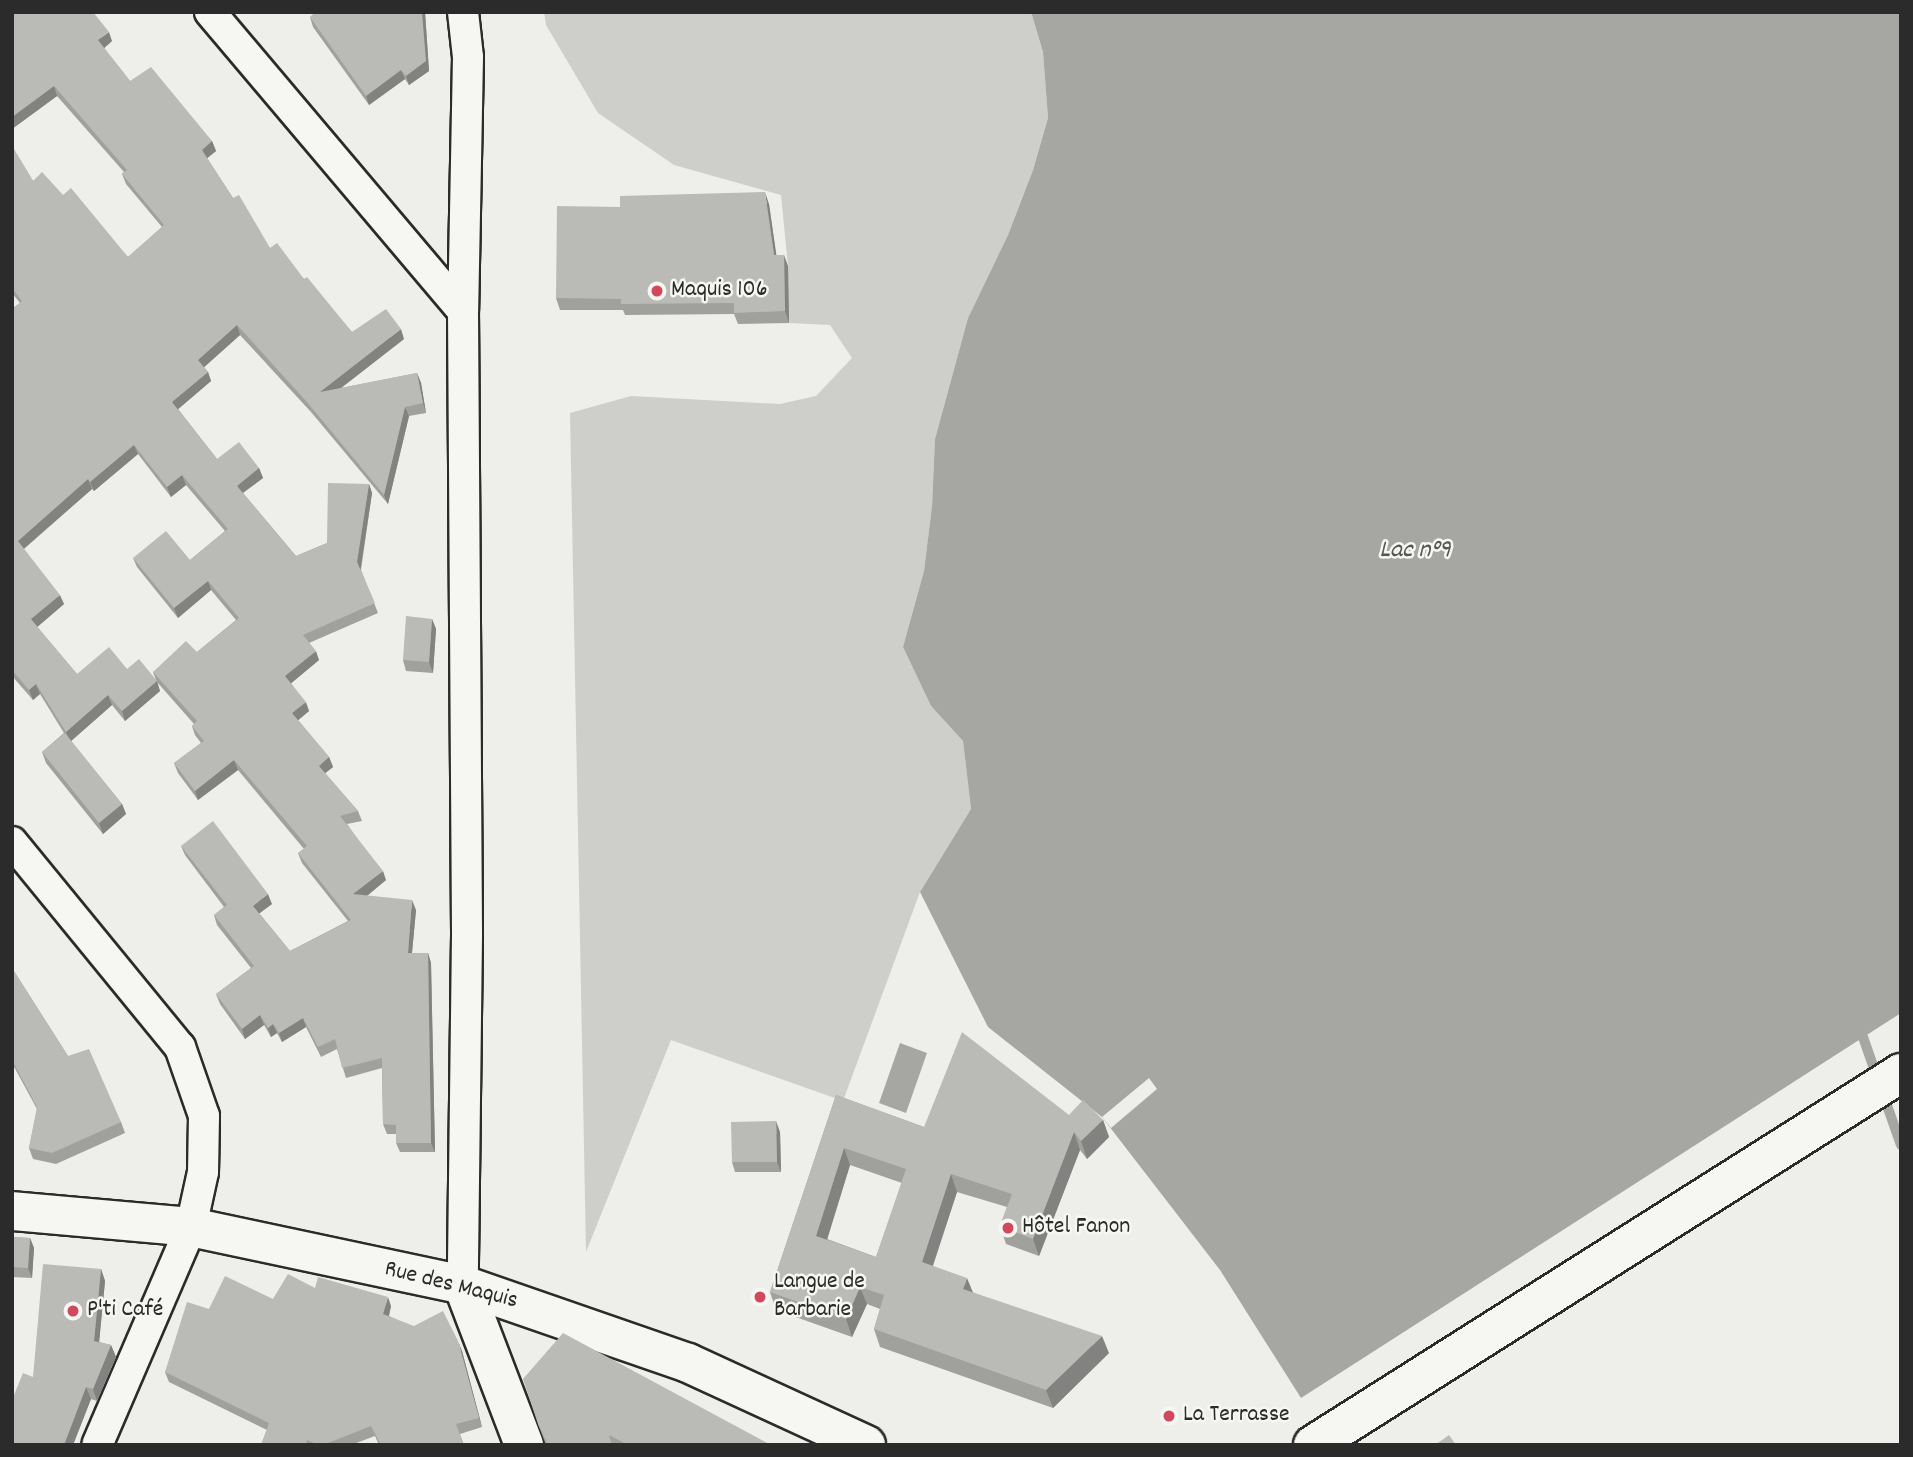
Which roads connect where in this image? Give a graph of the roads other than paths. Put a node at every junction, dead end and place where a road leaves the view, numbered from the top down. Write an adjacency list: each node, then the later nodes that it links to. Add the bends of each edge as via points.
1 (210, 12): 3 (street)
2 (463, 12): 3 (street, via 468,57)
3 (463, 311): 8 (street, via 467,935)
4 (12, 842): 7 (street, via 180,1047 204,1116 203,1172)
5 (1901, 1073): 12 (street)
6 (12, 1211): 7 (street, Rue des Maquis)
7 (191, 1227): 8 (street, Rue des Maquis); 9 (street)
8 (463, 1285): 10 (street); 11 (street, Rue des Maquis, via 688,1363)
9 (97, 1445)
10 (524, 1445)
11 (866, 1445)
12 (1313, 1445)

